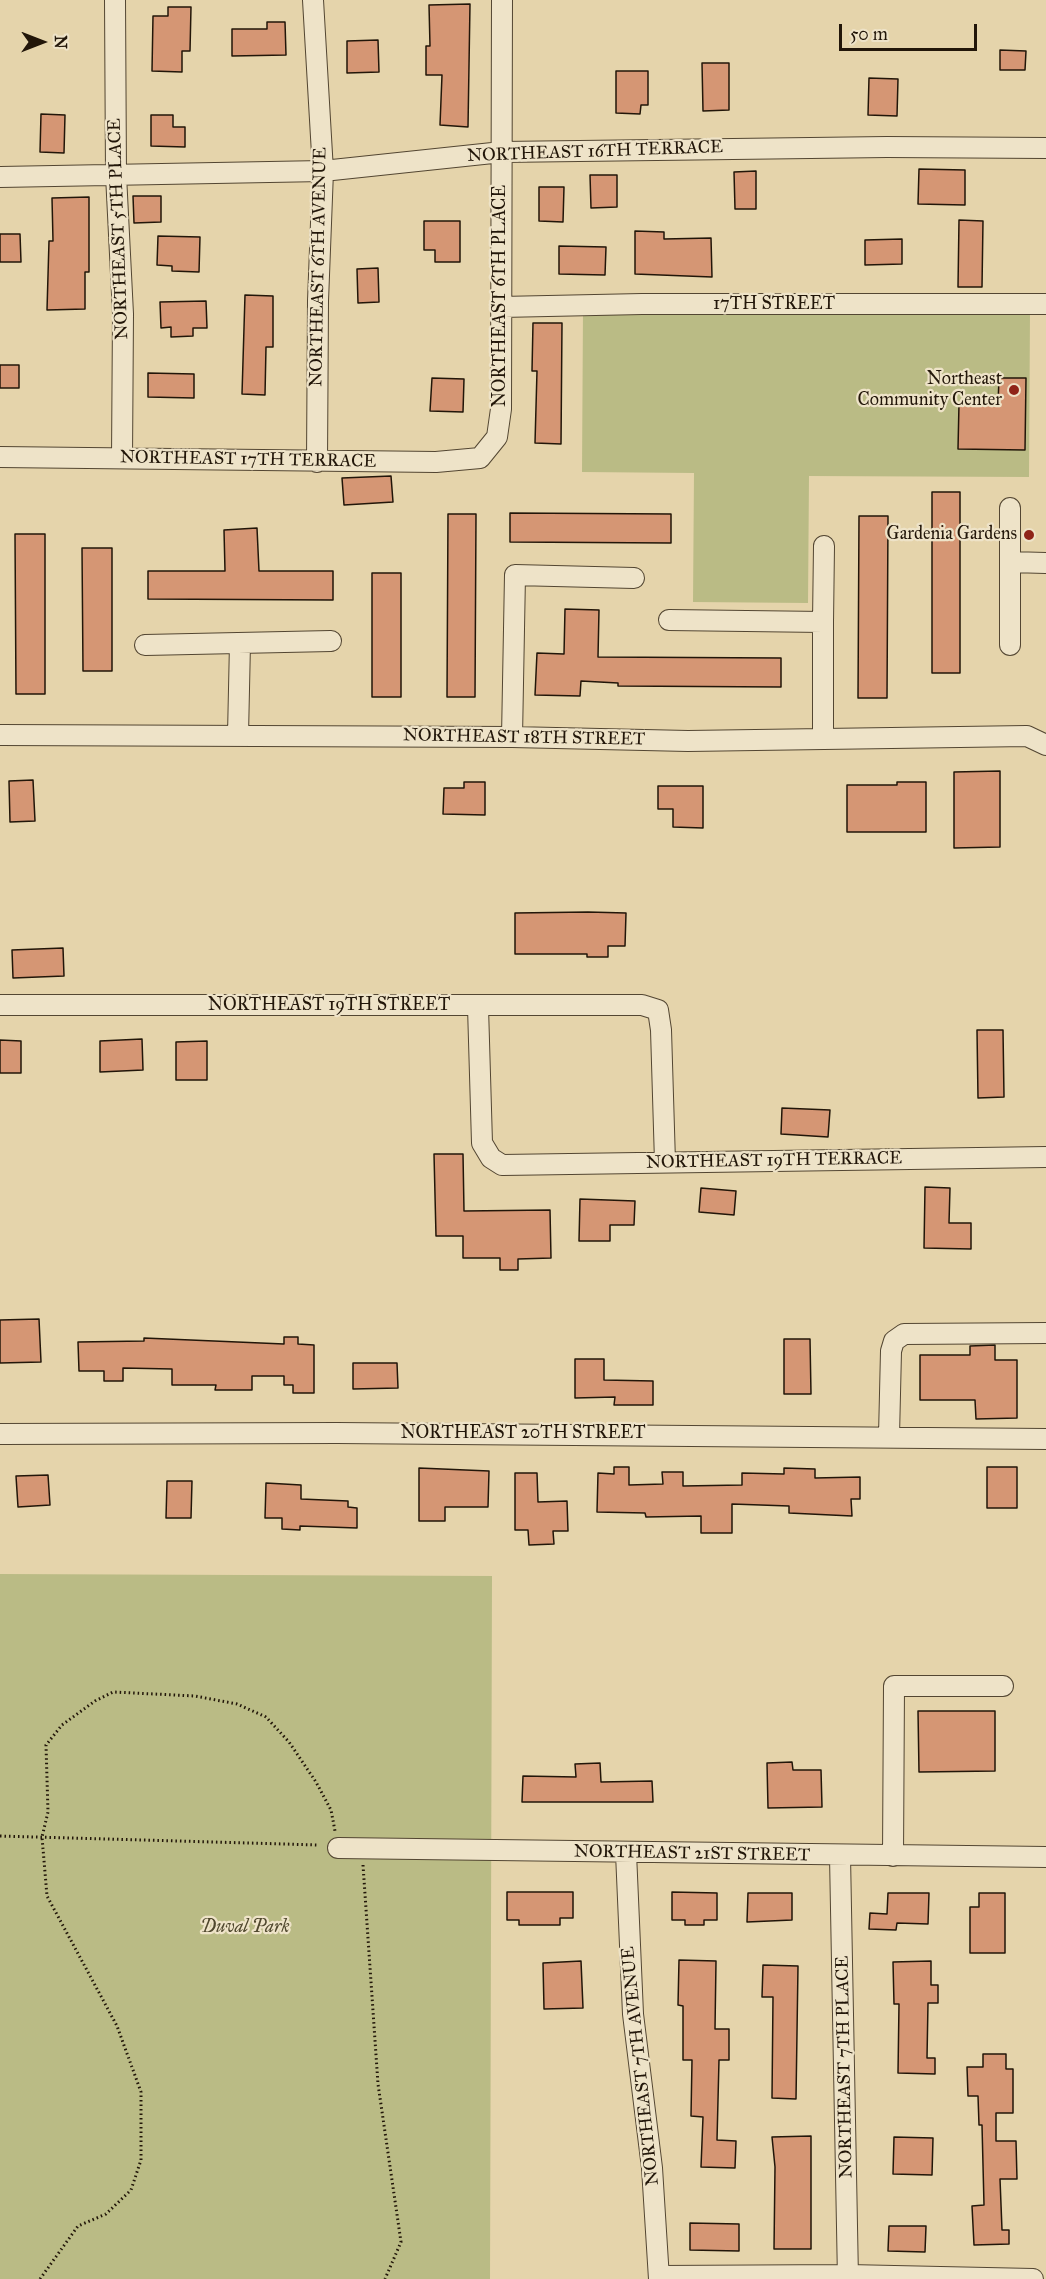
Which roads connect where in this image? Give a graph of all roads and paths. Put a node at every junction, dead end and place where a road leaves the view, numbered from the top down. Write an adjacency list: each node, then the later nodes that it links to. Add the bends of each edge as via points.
1 (115, 0): 7 (street, NORTHEAST 5TH PLACE)
2 (313, 0): 6 (street, NORTHEAST 6TH AVENUE)
3 (502, 0): 5 (street, NORTHEAST 6TH PLACE)
4 (1046, 148): 5 (street, NORTHEAST 16TH TERRACE)
5 (502, 152): 6 (street, NORTHEAST 16TH TERRACE); 10 (street, NORTHEAST 6TH PLACE)
6 (323, 171): 7 (street, NORTHEAST 16TH TERRACE); 14 (street, NORTHEAST 6TH AVENUE)
7 (117, 175): 8 (street, NORTHEAST 16TH TERRACE); 13 (street, NORTHEAST 5TH PLACE, via 123,314)
8 (0, 177)
9 (1046, 304): 10 (street, 17TH STREET)
10 (501, 307): 11 (street, NORTHEAST 6TH PLACE, via 501,409 497,437)
11 (490, 445): 14 (street, NORTHEAST 17TH TERRACE, via 480,458)
12 (0, 457): 13 (street, NORTHEAST 17TH TERRACE)
13 (122, 458): 14 (street, NORTHEAST 17TH TERRACE)
14 (317, 462)
15 (1010, 508): 17 (street)
16 (824, 546): 21 (street)
17 (1010, 562): 18 (street); 25 (street)
18 (1046, 563)
19 (634, 578): 28 (street, via 515,575)
20 (669, 620): 21 (street)
21 (824, 622): 29 (street)
22 (331, 641): 23 (street)
23 (240, 643): 24 (street); 27 (street)
24 (145, 645)
25 (1010, 645)
26 (0, 735): 27 (street, NORTHEAST 18TH STREET)
27 (238, 735): 28 (street, NORTHEAST 18TH STREET)
28 (512, 737): 29 (street, NORTHEAST 18TH STREET)
29 (824, 739): 30 (street, NORTHEAST 18TH STREET, via 1027,736)
30 (1046, 745)
31 (0, 1005): 32 (street, NORTHEAST 19TH STREET)
32 (478, 1007): 34 (street, NORTHEAST 19TH TERRACE, via 482,1143 491,1158 502,1165); 34 (street, NORTHEAST 19TH STREET, via 642,1005 657,1010)
33 (1046, 1157): 34 (street, NORTHEAST 19TH TERRACE)
34 (665, 1162)
35 (1046, 1333): 37 (street, via 904,1334 894,1341 891,1351)
36 (0, 1434): 37 (street, NORTHEAST 20TH STREET)
37 (889, 1436): 38 (street, NORTHEAST 20TH STREET)
38 (1046, 1439)
39 (1003, 1686): 46 (street, via 894,1686)
40 (0, 1836): 41 (path)
41 (42, 1837): 42 (path); 42 (path, via 48,1812 46,1745 62,1725 113,1692 195,1696 237,1704 266,1717 316,1782 331,1810); 51 (path, via 47,1896 117,2026 141,2092 141,2160 131,2190 106,2214 78,2226)
42 (338, 1848): 43 (street, NORTHEAST 21ST STREET)
43 (362, 1848): 44 (street, NORTHEAST 21ST STREET); 52 (path, via 378,2084 401,2242)
44 (626, 1853): 45 (street, NORTHEAST 21ST STREET); 50 (street, NORTHEAST 7TH AVENUE, via 633,2014 652,2168)
45 (840, 1856): 46 (street, NORTHEAST 21ST STREET); 49 (street, NORTHEAST 7TH PLACE)
46 (893, 1856): 47 (street, NORTHEAST 21ST STREET)
47 (1046, 1857)
48 (1046, 2271): 53 (street)
49 (848, 2277): 50 (street); 53 (street)
50 (659, 2278)
51 (40, 2279)
52 (385, 2279)
53 (1033, 2279)

